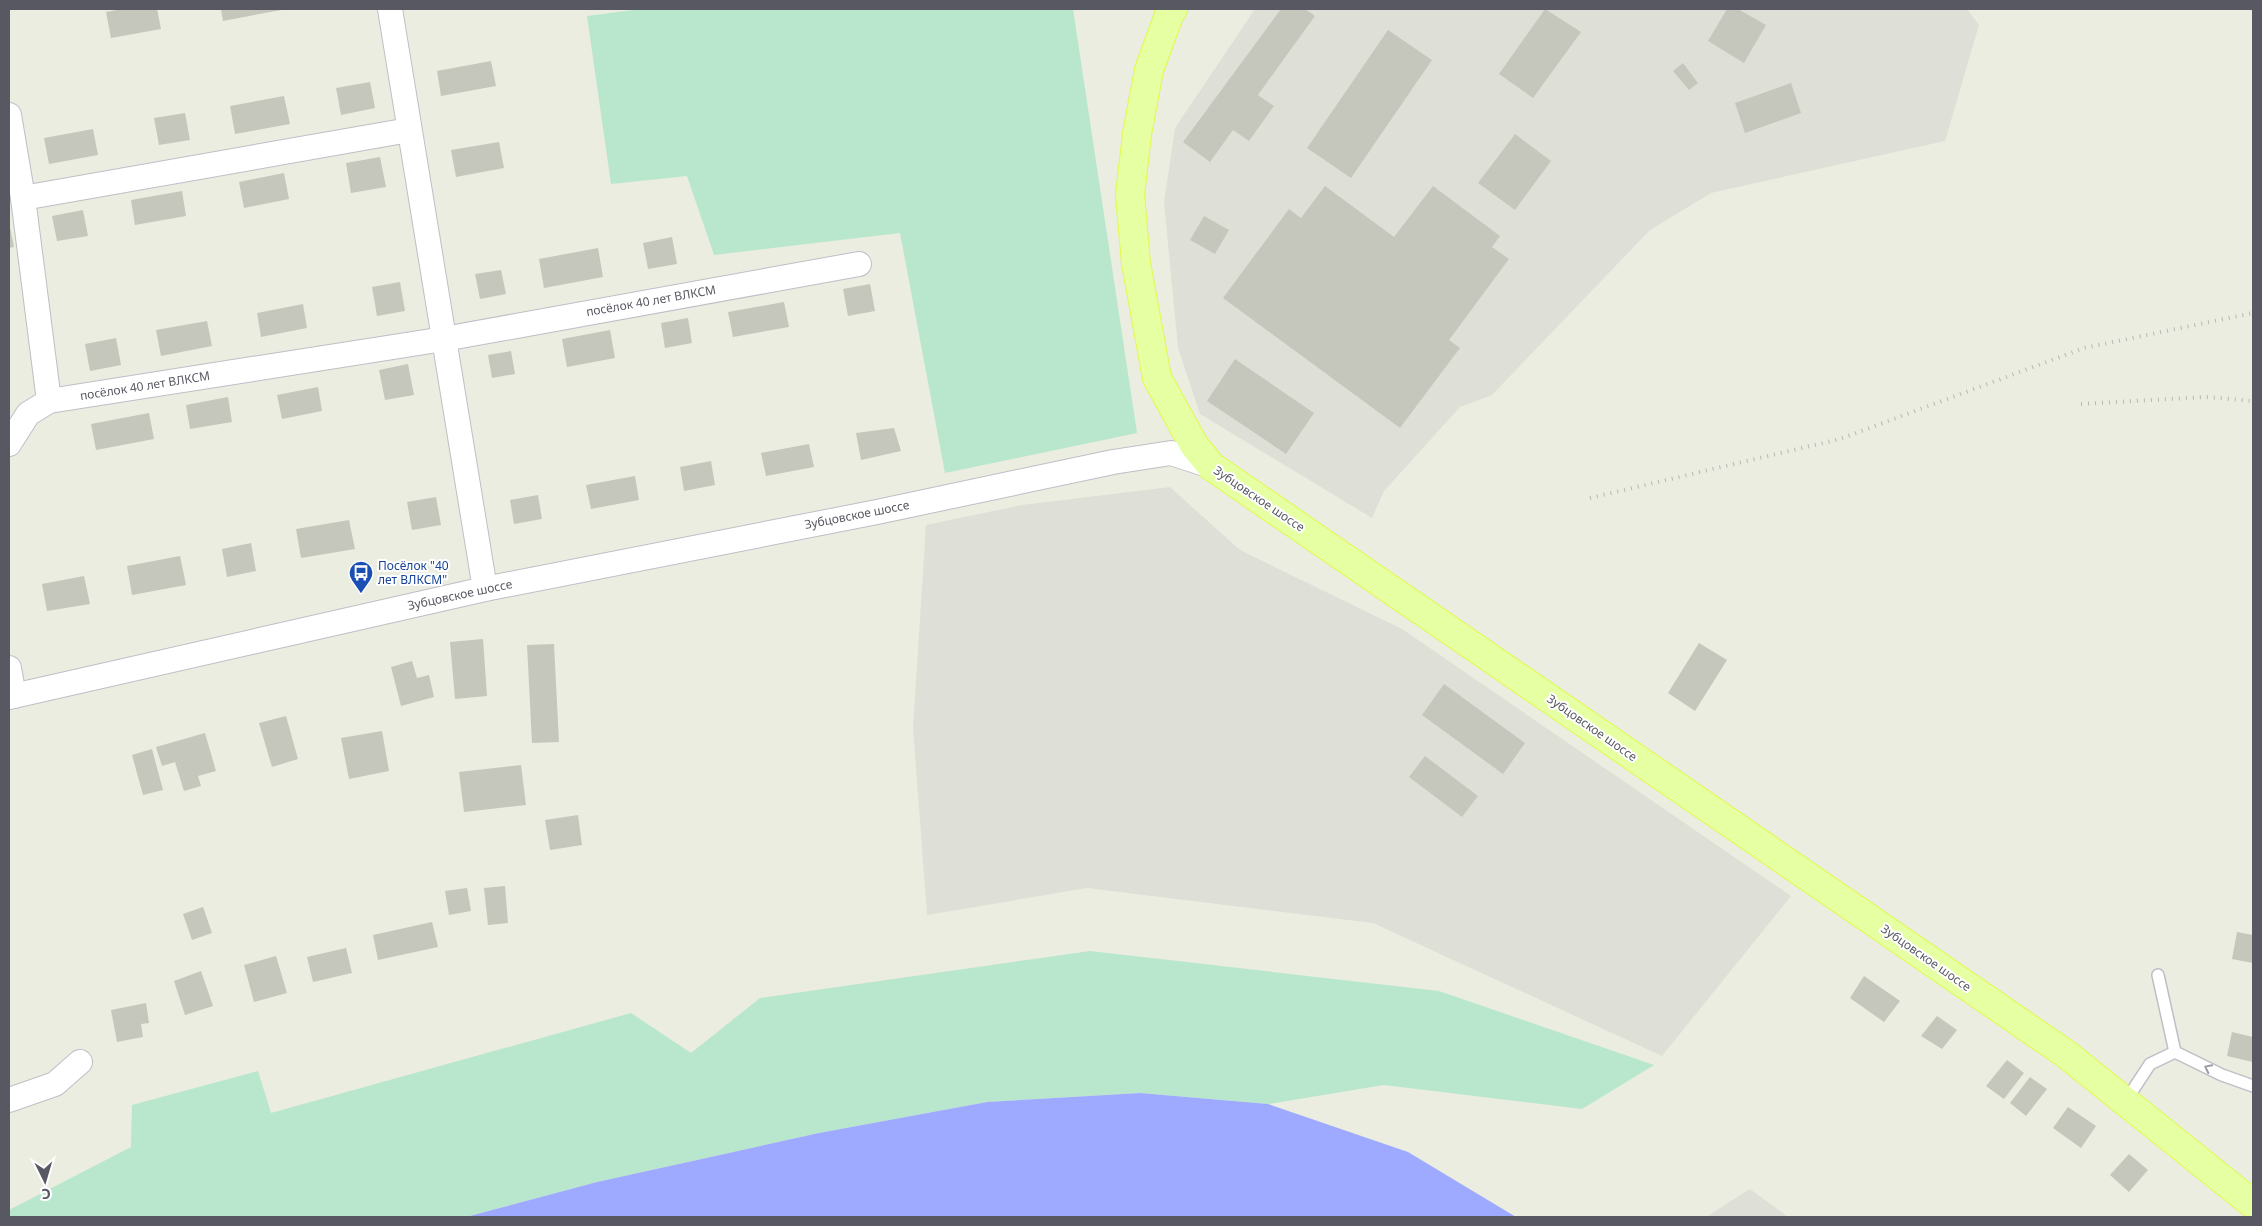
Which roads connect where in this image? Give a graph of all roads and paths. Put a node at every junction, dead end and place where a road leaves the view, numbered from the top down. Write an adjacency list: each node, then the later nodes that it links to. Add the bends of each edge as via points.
1 (390, 9): 4 (street)
2 (1173, 9): 10 (main road, via 1149,70 1130,196 1136,263 1157,378 1194,445)
3 (9, 115): 5 (street)
4 (410, 130): 5 (street); 7 (street)
5 (23, 198): 8 (street)
6 (859, 264): 7 (street, посёлок 40 лет ВЛКСМ)
7 (444, 339): 8 (street, посёлок 40 лет ВЛКСМ); 11 (street)
8 (49, 401): 9 (street, via 28,414)
9 (9, 444)
10 (1212, 466): 11 (street, Зубцовское шоссе, via 1171,453 1113,462); 19 (main road, Зубцовское шоссе, via 2066,1054)
11 (485, 589): 13 (street, Зубцовское шоссе)
12 (9, 668): 13 (street)
13 (11, 696)
14 (2158, 975): 15 (lane)
15 (2174, 1052): 17 (lane, one-way to 15); 19 (lane, via 2150,1064)
16 (80, 1062): 18 (street, via 55,1084)
17 (2253, 1086)
18 (9, 1100)
19 (2125, 1102): 20 (main road, Зубцовское шоссе)
20 (2253, 1204)

